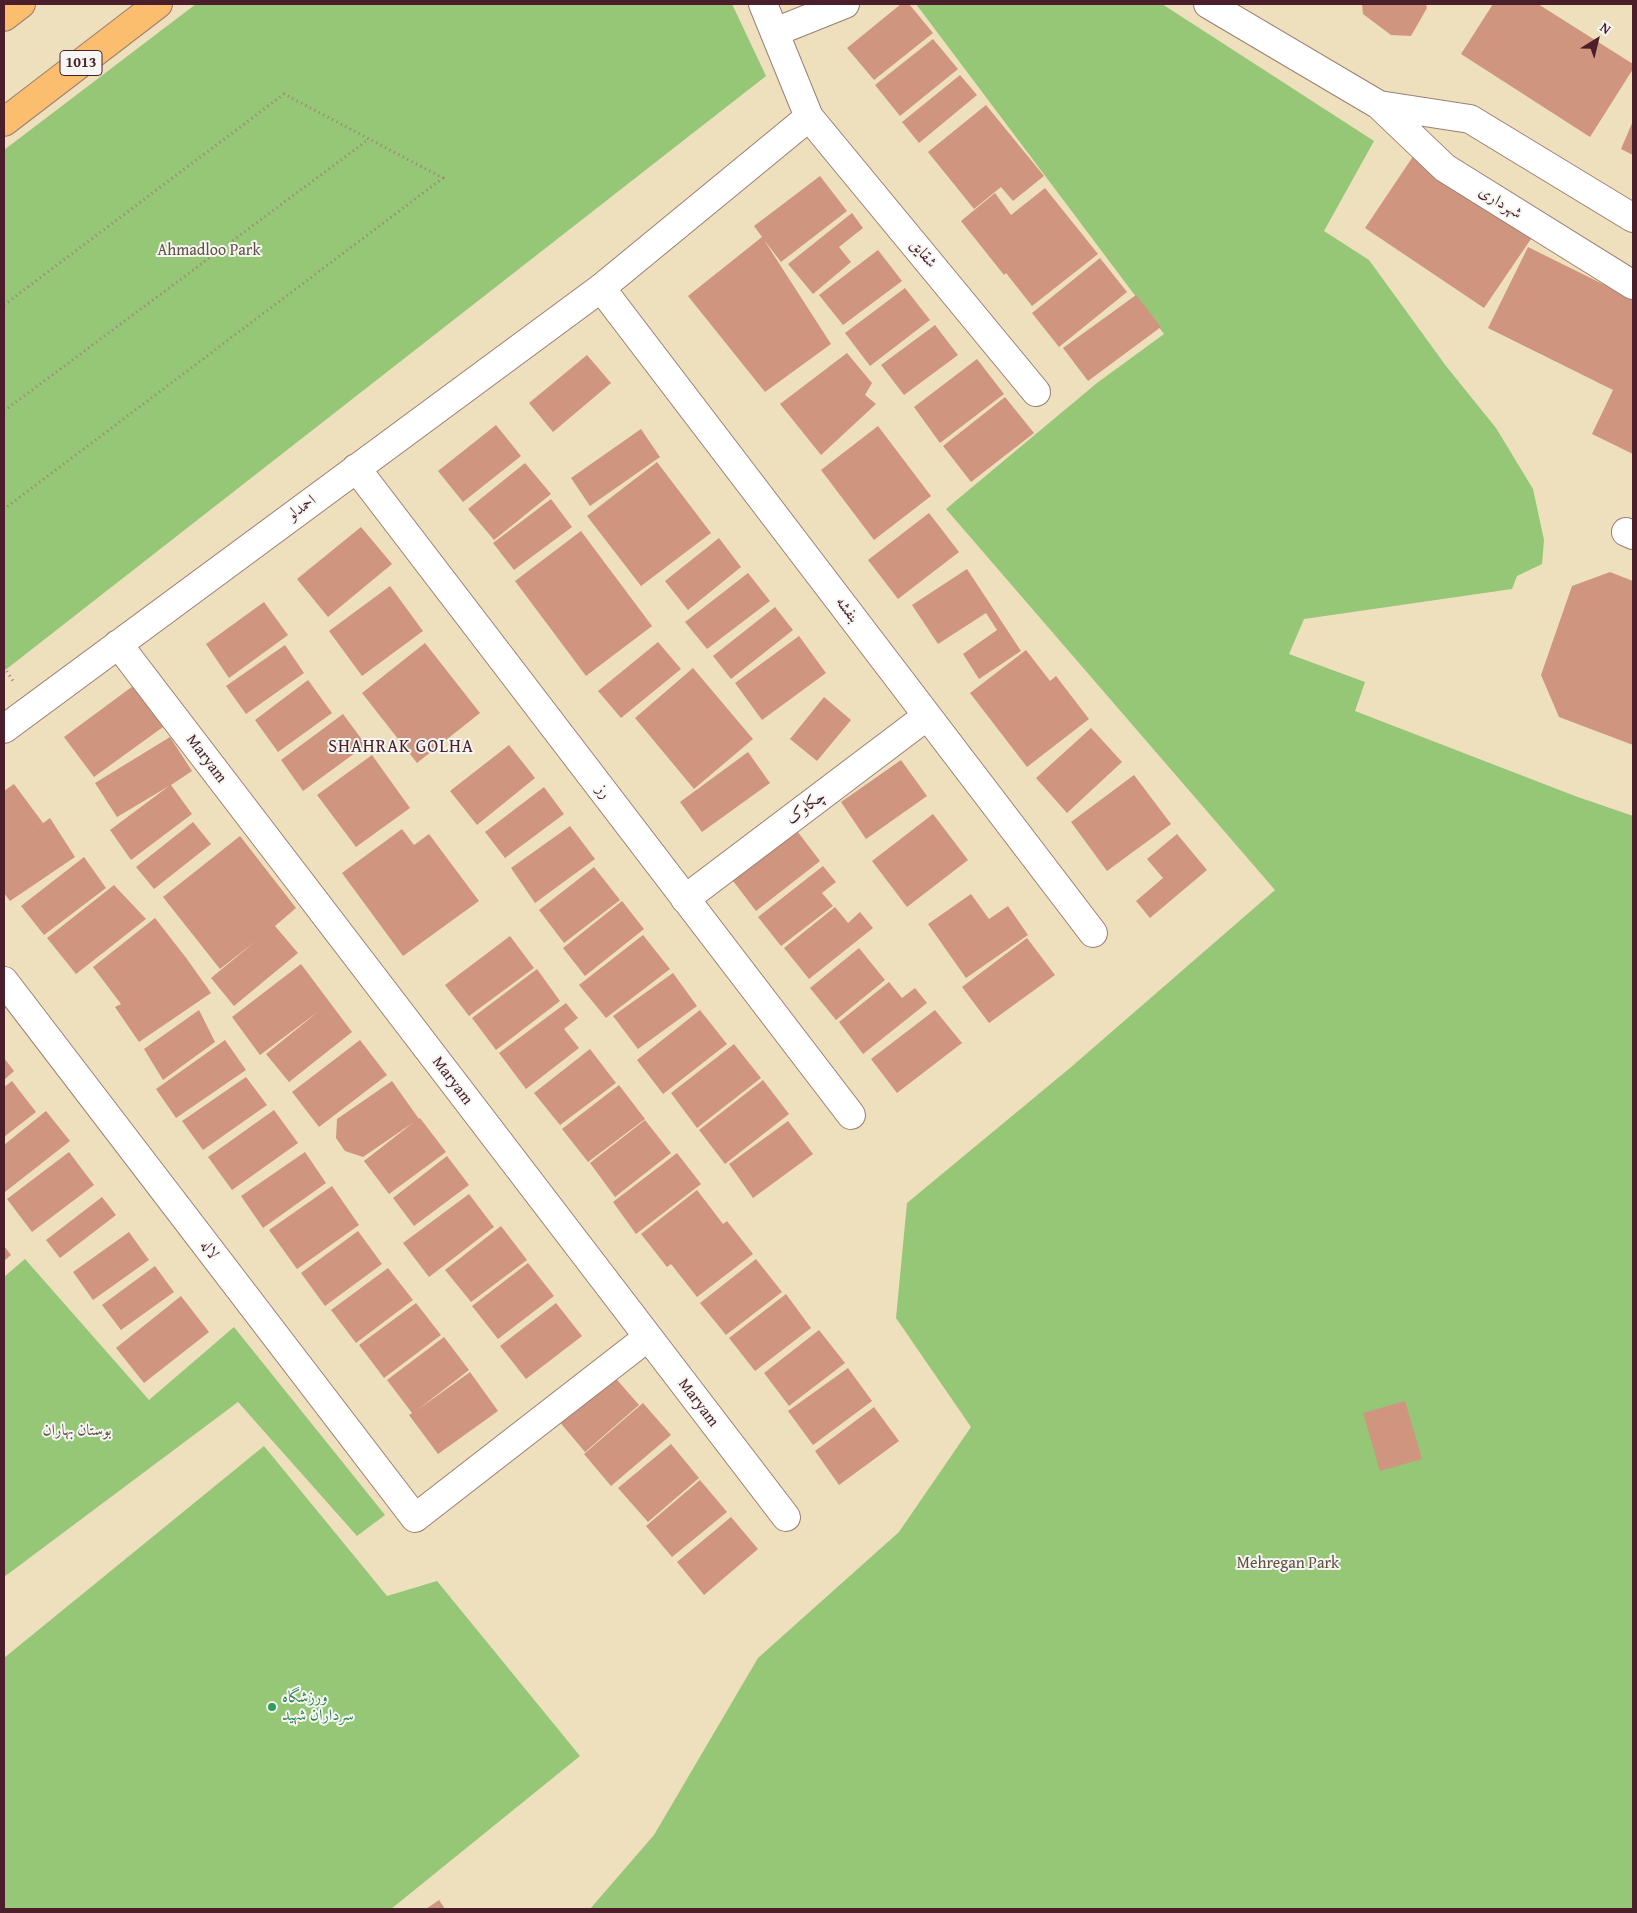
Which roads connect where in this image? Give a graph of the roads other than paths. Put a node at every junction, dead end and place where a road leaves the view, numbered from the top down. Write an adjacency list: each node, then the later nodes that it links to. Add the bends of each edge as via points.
1 (20, 4): 6 (main road)
2 (158, 4): 10 (main road, 1013)
3 (763, 4): 7 (street, شقایق)
4 (846, 4): 7 (street)
5 (1208, 4): 8 (street, شهرداری)
6 (4, 16)
7 (775, 32): 9 (street, شقایق)
8 (1379, 105): 11 (street, شهرداری, via 1470,119); 12 (street, شهرداری, via 1445,168)
9 (809, 117): 13 (street, احمدلو); 14 (street, شقایق)
10 (4, 122)
11 (1633, 218)
12 (1633, 285)
13 (601, 288): 15 (street, احمدلو); 17 (street, بنفشه)
14 (1036, 392)
15 (356, 468): 16 (street, احمدلو); 19 (street, رز)
16 (118, 644): 18 (street, احمدلو); 23 (street, Maryam)
17 (927, 716): 19 (street, چکاوک); 20 (street, بنفشه)
18 (4, 729)
19 (685, 899): 22 (street, رز)
20 (1093, 933)
21 (4, 981): 23 (street, لاله, via 415,1518)
22 (851, 1115)
23 (648, 1337): 24 (street, Maryam)
24 (786, 1518)

